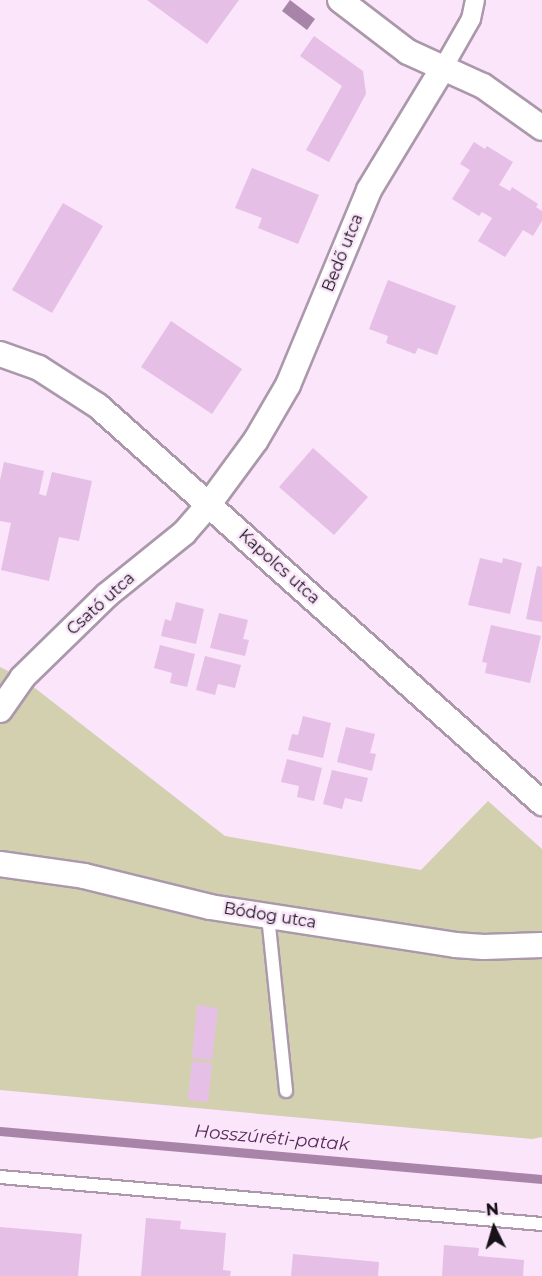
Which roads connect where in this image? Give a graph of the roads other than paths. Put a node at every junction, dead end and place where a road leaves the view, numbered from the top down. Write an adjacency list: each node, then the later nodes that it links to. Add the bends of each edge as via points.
1 (340, 0): 3 (street, via 408,52)
2 (475, 0): 3 (street, Bedő utca, via 471,19)
3 (444, 68): 4 (street, via 483,86); 6 (street, Bedő utca, via 369,190 288,385 256,440)
4 (542, 128)
5 (0, 354): 6 (street, Kapolcs utca, via 39,368 98,406)
6 (209, 504): 7 (street, Csató utca, via 184,533 107,595 22,678); 8 (street, Kapolcs utca)
7 (0, 710)
8 (542, 803)
9 (0, 864): 10 (street, Bódog utca, via 84,876 210,907)
10 (268, 916): 11 (street, Bódog utca, via 455,945); 12 (lane)
11 (542, 945)
12 (286, 1090)
13 (0, 1177): 14 (lane)
14 (542, 1224)

